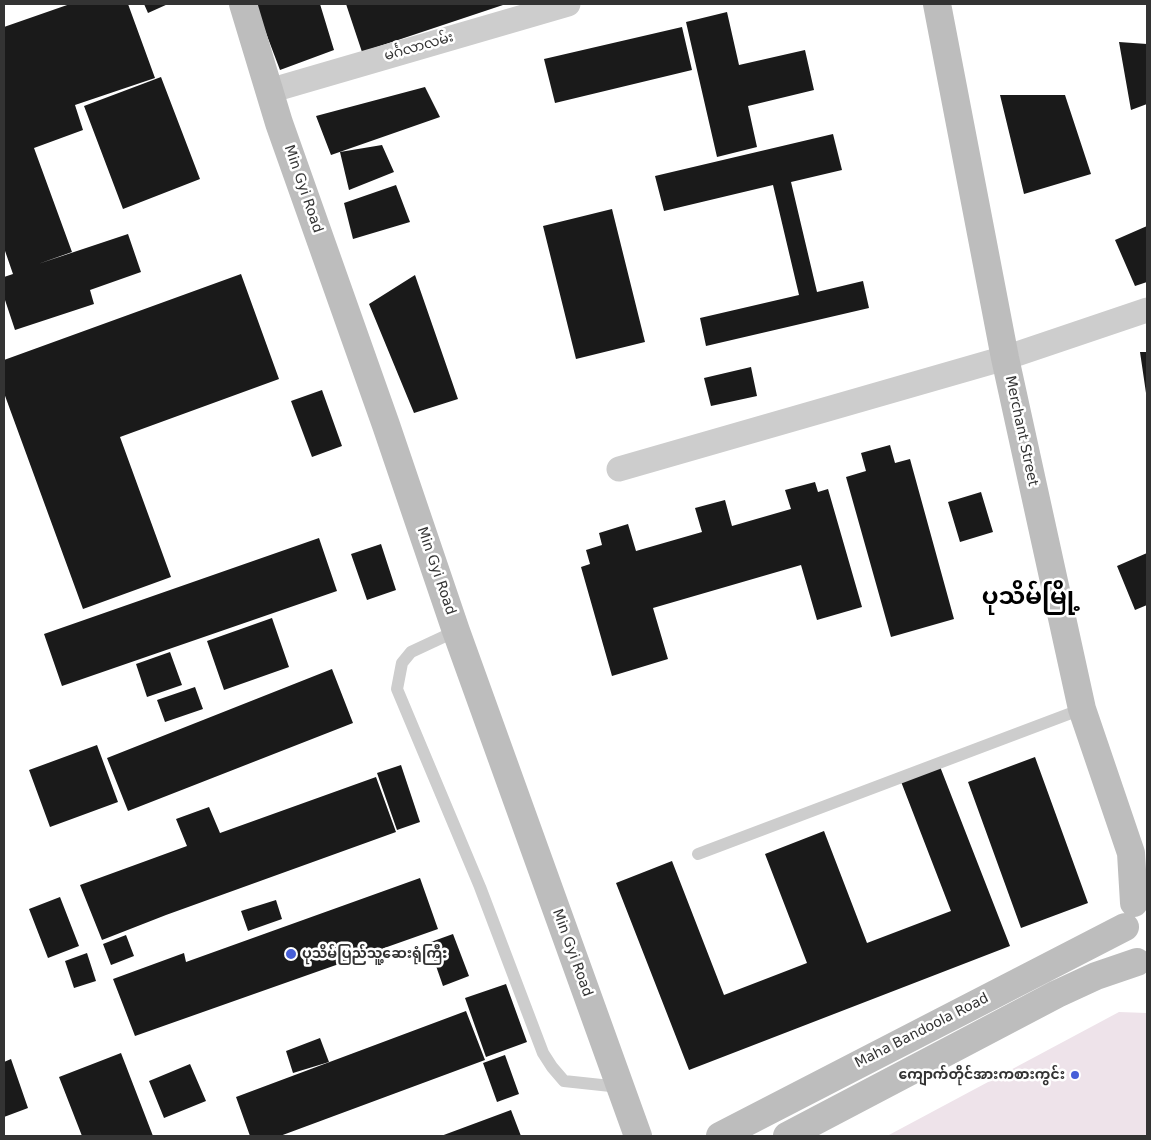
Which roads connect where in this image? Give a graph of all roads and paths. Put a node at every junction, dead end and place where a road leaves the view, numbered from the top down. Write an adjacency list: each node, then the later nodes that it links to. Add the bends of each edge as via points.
1 (243, 4): 4 (main road, Min Gyi Road)
2 (568, 4): 4 (street, မင်္ဂလာလမ်း)
3 (937, 4): 6 (main road, Merchant Street)
4 (270, 91): 8 (main road, Min Gyi Road)
5 (1147, 310): 6 (street)
6 (1005, 358): 7 (street); 9 (main road, Merchant Street)
7 (619, 469)
8 (456, 631): 14 (main road, Min Gyi Road); 14 (lane, via 412,652 402,663 397,689 480,887 543,1053 564,1081)
9 (1082, 709): 10 (lane); 11 (main road, Merchant Street)
10 (698, 854)
11 (1139, 860): 12 (main road, Merchant Street)
12 (1135, 907): 13 (main road, Merchant Street, via 1126,939 1130,951); 16 (main road, Maha Bandoola Road)
13 (1142, 966): 17 (main road, via 1096,976 1057,994)
14 (620, 1088): 15 (main road, Min Gyi Road)
15 (638, 1136)
16 (720, 1136)
17 (787, 1136)

